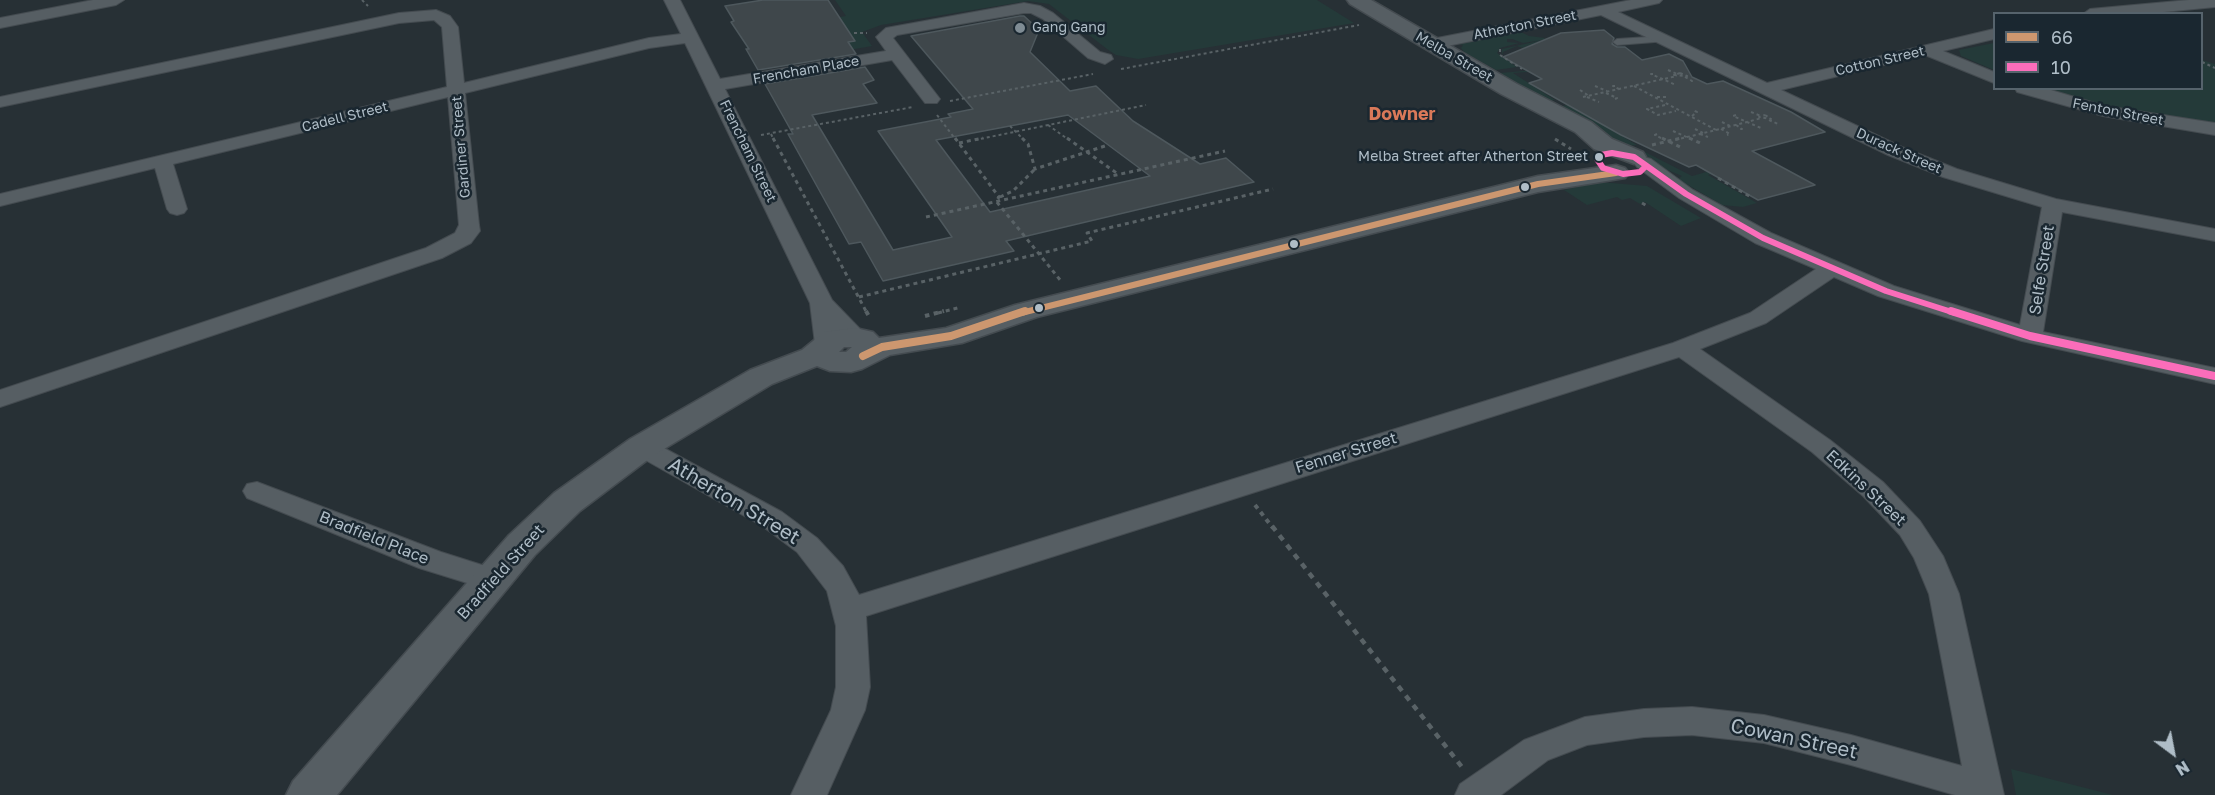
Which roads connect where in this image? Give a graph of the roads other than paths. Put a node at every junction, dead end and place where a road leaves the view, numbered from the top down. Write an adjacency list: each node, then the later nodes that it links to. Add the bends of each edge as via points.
1 (116, 0): 9 (street)
2 (672, 0): 11 (street, Frencham Street)
3 (1358, 0): 14 (street, Melba Street)
4 (1654, 0): 7 (street, Atherton Street)
5 (2215, 2): 6 (street)
6 (2159, 3): 8 (street)
7 (1602, 10): 12 (street, Durack Street); 14 (street, Atherton Street)
8 (2103, 12)
9 (0, 23)
10 (1993, 34): 15 (street, Cotton Street)
11 (690, 37): 19 (street, Frencham Street); 21 (street, Cadell Street)
12 (1664, 39): 13 (lane); 20 (street, Durack Street)
13 (1617, 42)
14 (1432, 44): 25 (street, Melba Street)
15 (1927, 50): 18 (street); 20 (street, Cotton Street)
16 (896, 54): 17 (street, via 884,37 892,31 1035,9 1048,15); 19 (street, Frencham Place); 24 (street)
17 (1106, 68)
18 (1993, 77)
19 (716, 85): 35 (street, Frencham Street, via 822,303)
20 (1766, 88): 30 (street, Durack Street, via 1934,167)
21 (456, 90): 23 (street, Gardiner Street, via 450,27 441,17 428,14); 27 (street, Cadell Street); 38 (street, Gardiner Street, via 469,225 464,238 434,253)
22 (2030, 90): 26 (street, Fenton Street, via 2103,111)
23 (0, 102)
24 (939, 105)
25 (1551, 113): 28 (street, Melba Street, via 1583,128); 28 (street, Melba Street, via 1561,126)
26 (2215, 129)
27 (162, 161): 29 (street, Cadell Street); 31 (street)
28 (1623, 161): 33 (street, Melba Street, via 1763,238); 35 (street, Bradfield Street, via 1026,311 951,336 882,347)
29 (0, 200)
30 (2052, 204): 32 (street, Durack Street); 34 (street, Selfe Street)
31 (177, 209)
32 (2215, 235)
33 (1830, 269): 34 (street, Melba Street, via 1907,298); 36 (street, Fenner Street, via 1758,318)
34 (2031, 336): 37 (street, Melba Street)
35 (849, 345): 39 (street, Bradfield Street, via 782,383 734,394)
36 (1682, 348): 42 (street, Fenner Street); 44 (street, Edkins Street, via 1821,446 1873,489 1910,528 1928,556 1944,594)
37 (2215, 376)
38 (0, 399)
39 (642, 447): 41 (street, Bradfield Street, via 560,509); 42 (street, Atherton Street, via 772,519 807,545 832,574)
40 (257, 491): 41 (street, Bradfield Place, via 430,560)
41 (492, 580): 45 (street, Bradfield Street)
42 (849, 610): 46 (street, Atherton Street, via 854,667 848,710)
43 (1476, 792): 44 (street, Cowan Street, via 1536,750 1586,731 1692,721 1764,729)
44 (1985, 792)
45 (309, 795)
46 (809, 795)

